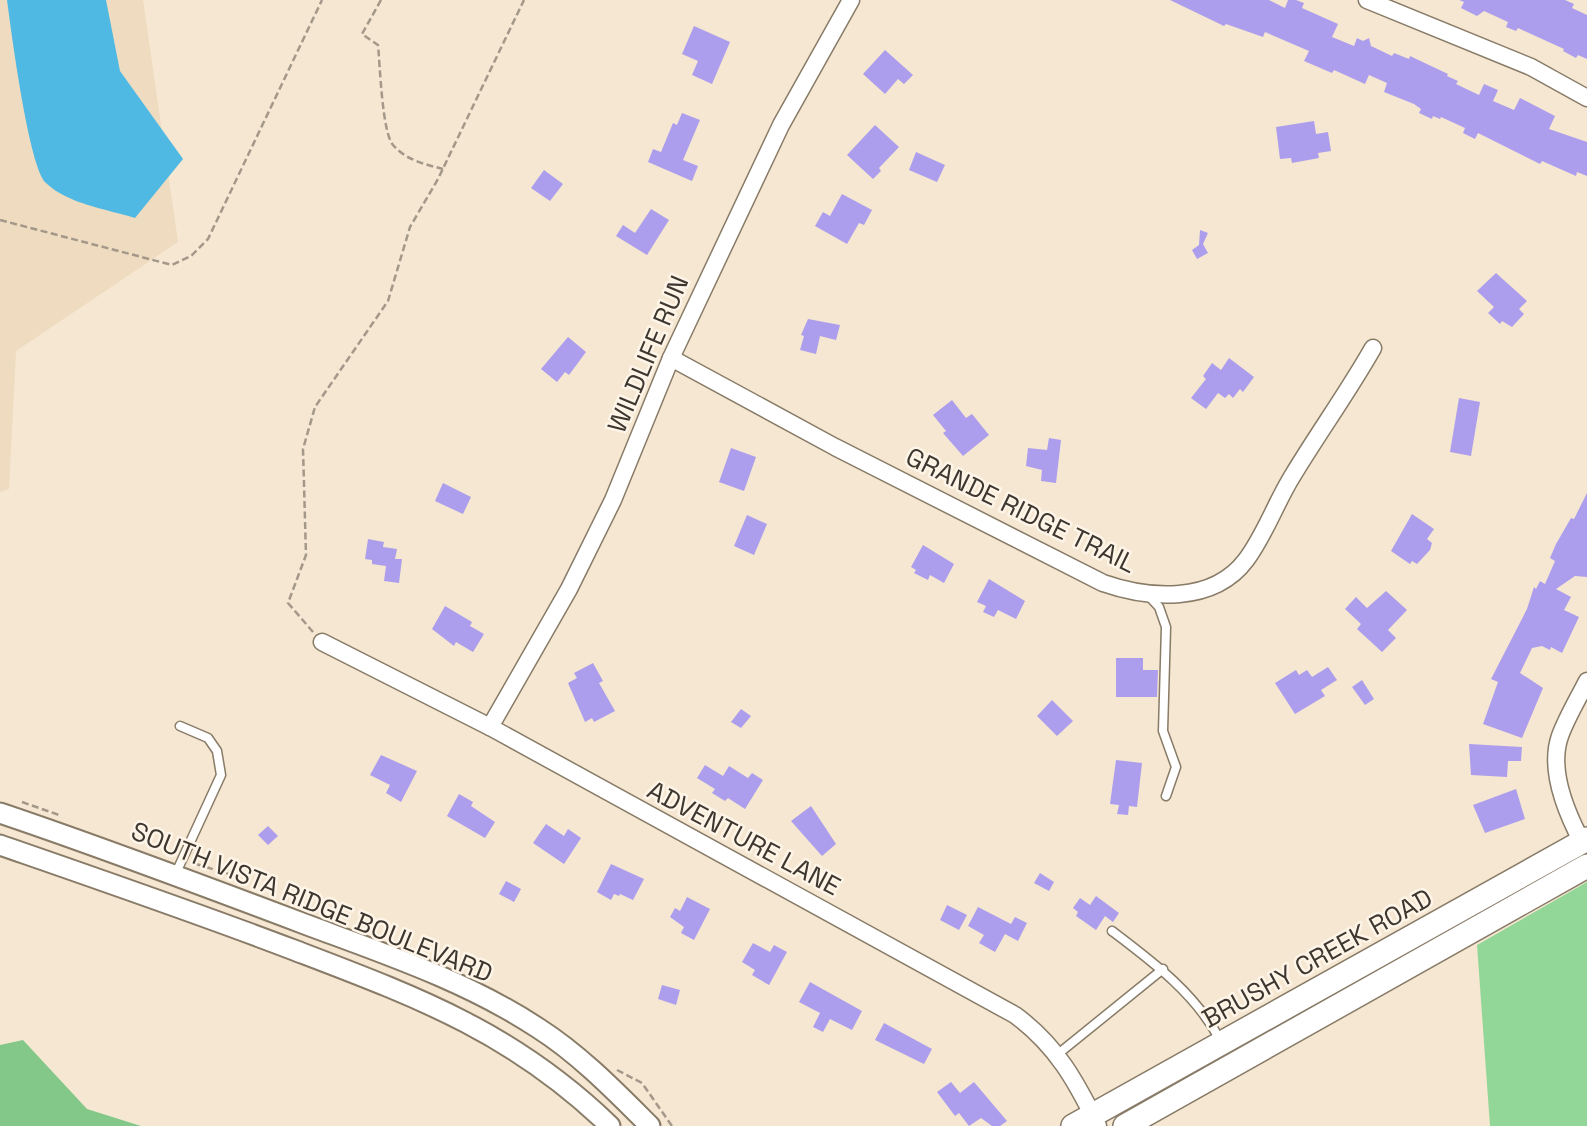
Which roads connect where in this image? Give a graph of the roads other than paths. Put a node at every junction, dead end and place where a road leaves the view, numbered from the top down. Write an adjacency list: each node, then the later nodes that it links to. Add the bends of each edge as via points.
1 (851, 0): 5 (street, WILDLIFE RUN, via 781,125)
2 (1367, 0): 3 (street, via 1531,67)
3 (1587, 97)
4 (1373, 348): 6 (street, GRANDE RIDGE TRAIL, via 1294,473 1245,562 1209,588)
5 (671, 358): 6 (street, GRANDE RIDGE TRAIL, via 1103,583); 10 (street, WILDLIFE RUN, via 613,500 565,596)
6 (1147, 594): 11 (lane, via 1159,607 1166,627 1163,732 1176,767)
7 (322, 642): 10 (street, ADVENTURE LANE)
8 (1587, 681): 13 (street, via 1559,738 1557,776 1572,822)
9 (180, 726): 16 (lane, via 208,738 217,751 221,775)
10 (490, 727): 20 (street, ADVENTURE LANE, via 1015,1015)
11 (1166, 796)
12 (0, 813): 16 (street, SOUTH VISTA RIDGE BOULEVARD)
13 (1584, 840): 19 (main road, BRUSHY CREEK ROAD)
14 (0, 845): 22 (street, SOUTH VISTA RIDGE BOULEVARD, via 227,925 443,1009 492,1034 556,1078)
15 (1587, 866): 24 (main road, BRUSHY CREEK ROAD)
16 (175, 874): 23 (street, SOUTH VISTA RIDGE BOULEVARD, via 488,998 540,1028 614,1089)
17 (1112, 931): 18 (lane)
18 (1163, 969): 19 (lane, via 1208,1018); 20 (lane)
19 (1222, 1043): 21 (main road, BRUSHY CREEK ROAD)
20 (1058, 1054): 21 (street, ADVENTURE LANE)
21 (1088, 1122)
22 (610, 1126)
23 (650, 1126)
24 (1125, 1126)

